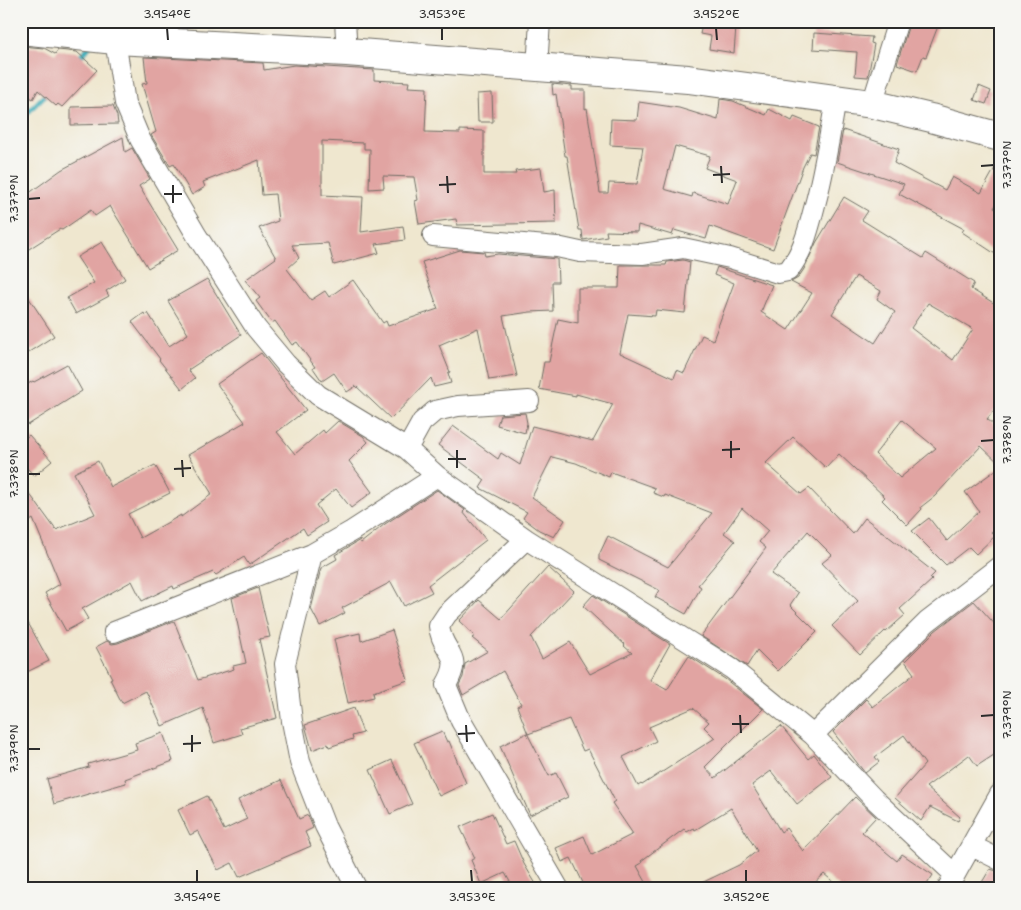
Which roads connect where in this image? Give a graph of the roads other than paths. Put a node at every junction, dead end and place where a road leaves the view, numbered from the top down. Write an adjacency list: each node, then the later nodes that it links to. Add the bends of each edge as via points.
1 (345, 21): 6 (street)
2 (540, 21): 7 (street)
3 (898, 21): 9 (street)
4 (21, 30): 5 (main road)
5 (103, 38): 6 (main road); 13 (street, via 140,139 256,328 286,364 318,394)
6 (347, 52): 7 (main road)
7 (537, 68): 8 (main road, via 688,79)
8 (836, 100): 9 (main road); 11 (street, via 808,234 788,271 778,273 683,248 642,254 580,252)
9 (872, 104): 10 (main road)
10 (1000, 137)
11 (433, 236)
12 (529, 401): 13 (street, via 458,406 435,411 422,422)
13 (407, 450): 14 (street)
14 (437, 476): 15 (street); 16 (street)
15 (526, 539): 19 (street, via 732,669); 25 (street, via 438,626 440,637 452,656 454,667 446,686 461,721)
16 (312, 554): 18 (street); 24 (street, via 285,664 292,721 300,762 325,826)
17 (1000, 566): 19 (street, via 927,622)
18 (114, 632)
19 (813, 734): 23 (street)
20 (1000, 794): 21 (street)
21 (972, 846): 22 (street); 23 (street)
22 (1000, 860)
23 (950, 881)
24 (357, 889)
25 (559, 889)

